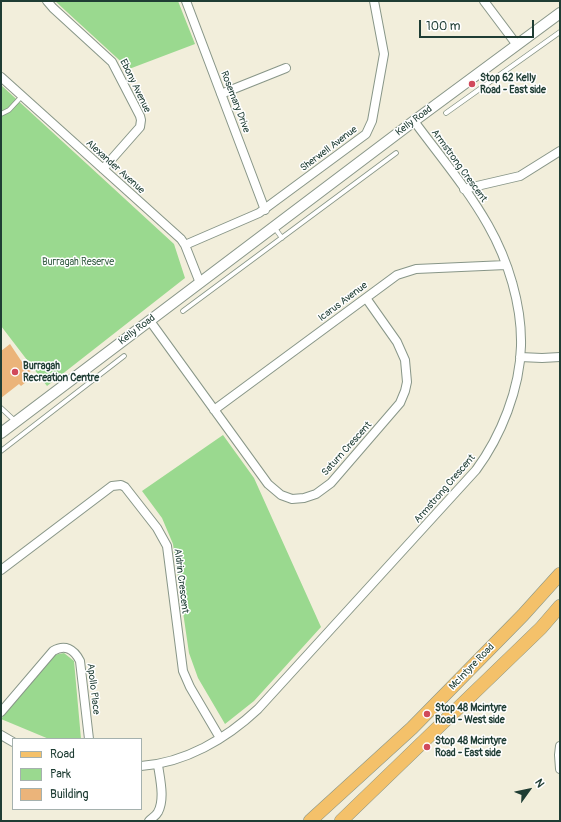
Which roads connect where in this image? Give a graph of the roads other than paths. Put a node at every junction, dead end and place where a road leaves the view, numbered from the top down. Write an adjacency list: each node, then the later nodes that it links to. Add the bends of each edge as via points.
1 (47, 1): 17 (street, Ebony Avenue, via 112,62 140,116 140,127)
2 (186, 1): 10 (street, Rosemary Drive)
3 (374, 1): 19 (street, Sherwell Avenue, via 384,54 370,127 359,140)
4 (484, 1): 7 (street)
5 (558, 17): 7 (street, Kelly Road)
6 (560, 32): 12 (lane, Kelly Road)
7 (517, 45): 14 (street, Kelly Road)
8 (286, 68): 10 (street)
9 (1, 77): 11 (street, Alexander Avenue)
10 (221, 94): 19 (street, Rosemary Drive)
11 (22, 96): 13 (lane); 17 (street, Alexander Avenue)
12 (446, 113)
13 (1, 114)
14 (414, 121): 18 (street, Armstrong Crescent); 20 (street, Kelly Road)
15 (560, 150): 18 (street, via 520,176)
16 (396, 153): 21 (lane, Kelly Road)
17 (103, 169): 22 (street, Alexander Avenue)
18 (464, 189): 23 (street, Armstrong Crescent, via 487,224)
19 (265, 210): 22 (street, Sherwell Avenue)
20 (274, 227): 21 (lane); 24 (street, Kelly Road)
21 (282, 238): 26 (lane, Kelly Road)
22 (185, 245): 24 (street, Alexander Avenue)
23 (506, 265): 25 (street, Icarus Avenue, via 409,270 392,278); 29 (street, Armstrong Crescent, via 518,310)
24 (200, 283): 27 (street, Kelly Road)
25 (366, 298): 32 (street, Icarus Avenue); 32 (street, Saturn Crescent, via 402,352 407,371 405,391 397,408 324,489 299,499 287,497 275,490)
26 (184, 312)
27 (150, 321): 32 (street, Saturn Crescent); 33 (street, Kelly Road)
28 (124, 356): 35 (lane, Kelly Road)
29 (520, 357): 30 (street); 42 (street, Armstrong Crescent, via 511,399 501,429 476,470 267,700 242,724)
30 (560, 357)
31 (1, 408): 33 (lane)
32 (214, 410)
33 (16, 422): 34 (street, Kelly Road)
34 (1, 433)
35 (1, 450)
36 (1, 570): 42 (street, Aldrin Crescent, via 112,486 120,484 125,487 157,528 167,546 183,670)
37 (560, 574): 49 (main road, McIntyre Road, via 412,728)
38 (560, 606): 50 (main road, McIntyre Road)
39 (1, 712): 41 (street, Apollo Place, via 53,651 68,648 74,651 80,661)
40 (1, 735): 43 (street)
41 (89, 738)
42 (220, 738): 45 (street, Armstrong Crescent, via 196,752)
43 (12, 741)
44 (560, 746): 47 (street)
45 (158, 765): 46 (street, Armstrong Crescent); 48 (street, via 160,806 156,815)
46 (142, 766)
47 (560, 769)
48 (149, 821)
49 (310, 821)
50 (341, 821)

